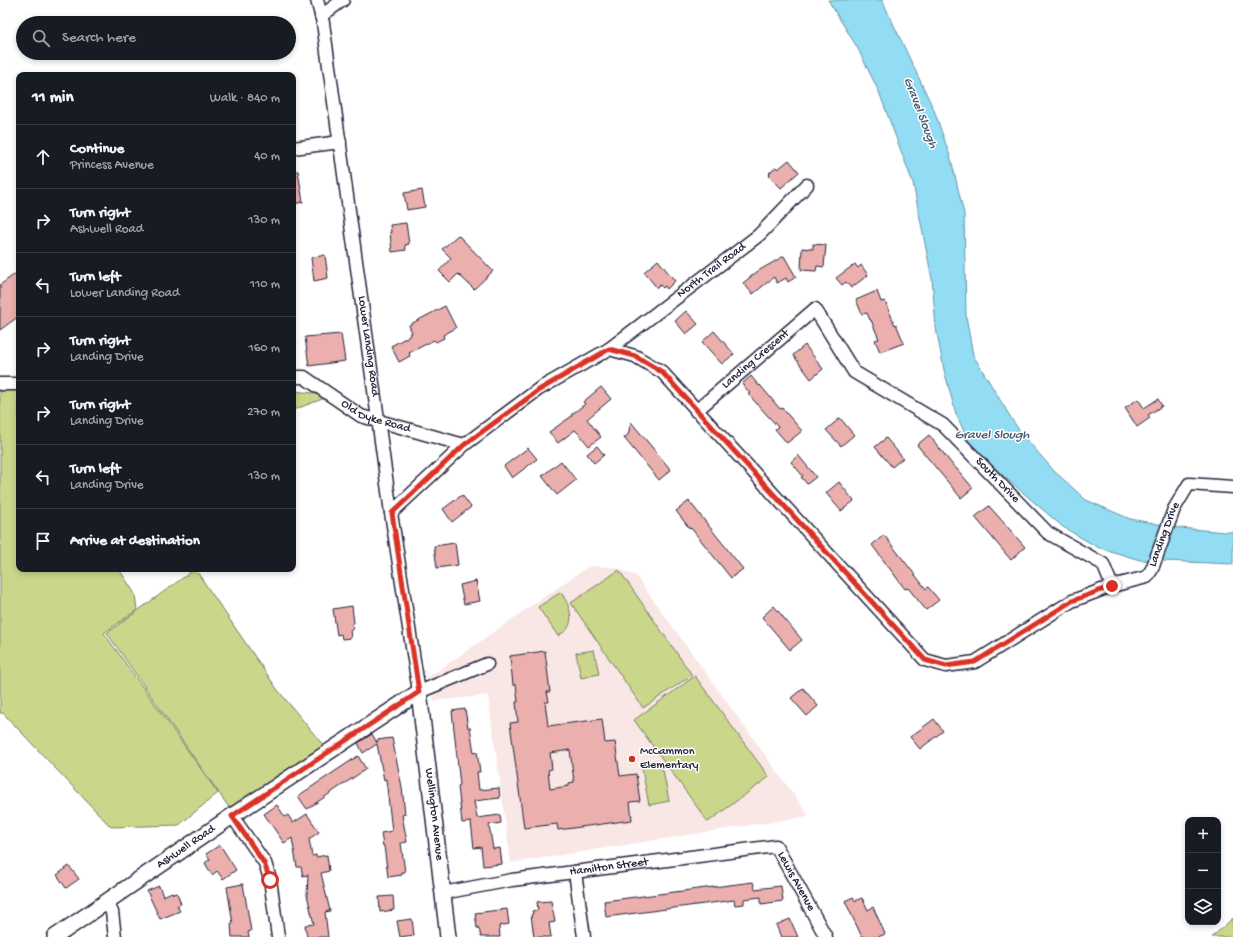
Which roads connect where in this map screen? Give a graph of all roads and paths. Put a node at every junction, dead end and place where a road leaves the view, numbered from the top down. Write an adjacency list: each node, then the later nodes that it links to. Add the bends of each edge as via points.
1 (317, 0): 3 (street, Lower Landing Road)
2 (343, 0): 3 (street)
3 (321, 16): 4 (street, Lower Landing Road)
4 (340, 142): 5 (street); 13 (street, Lower Landing Road)
5 (296, 148)
6 (807, 185): 8 (street, North Trail Road, via 759,235)
7 (815, 309): 12 (street, Landing Crescent); 17 (street, South Drive, via 854,372 943,425 1048,533 1103,564)
8 (609, 349): 12 (street, Landing Drive, via 635,356 662,372); 14 (street, via 539,390)
9 (296, 377): 13 (street, Old Dyke Road, via 304,377 361,416)
10 (0, 384): 11 (street)
11 (16, 384)
12 (696, 411): 17 (street, Landing Drive, via 925,660 946,666 975,662 1072,601)
13 (379, 420): 14 (street, Old Dyke Road); 16 (street, Lower Landing Road)
14 (464, 445): 16 (street)
15 (1233, 487): 17 (street, Landing Drive, via 1189,484 1174,509 1147,577)
16 (392, 513): 19 (street, Lower Landing Road)
17 (1112, 586)
18 (487, 664): 19 (street)
19 (419, 692): 20 (street, Ashwell Road); 23 (street, Wellington Avenue)
20 (232, 816): 24 (street, Ashwell Road); 27 (street, via 264,863 270,880)
21 (776, 846): 22 (street, Hamilton Street); 30 (street, Lewis Avenue)
22 (575, 872): 23 (street, Hamilton Street); 29 (street)
23 (443, 893): 28 (street, Wellington Avenue)
24 (106, 902): 25 (street, Ashwell Road); 26 (street, via 112,912)
25 (55, 937)
26 (115, 937)
27 (278, 937)
28 (448, 937)
29 (584, 937)
30 (826, 937)

